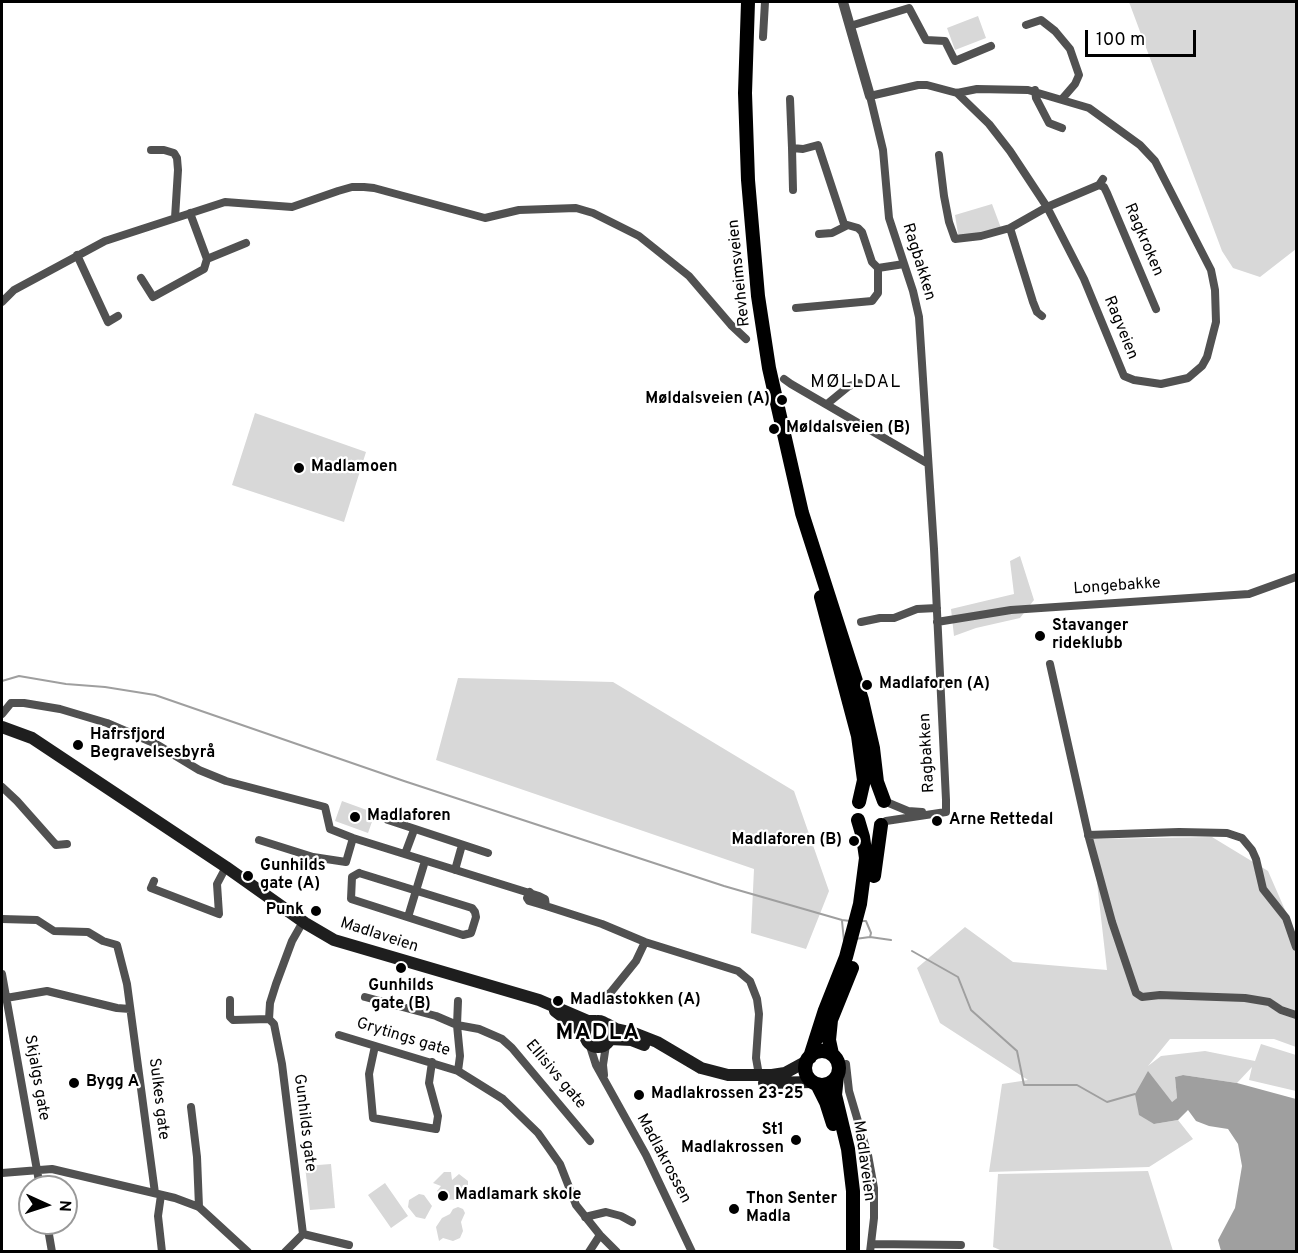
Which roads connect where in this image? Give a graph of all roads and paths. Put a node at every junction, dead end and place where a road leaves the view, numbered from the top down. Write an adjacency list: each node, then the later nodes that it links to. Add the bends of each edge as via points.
1 (748, 2): 40 (main road, Revheimsveien, via 746,131 753,250 769,368)
2 (765, 2): 6 (street)
3 (843, 2): 5 (street, Ragbakken)
4 (1026, 25): 12 (street, via 1041,20 1070,49 1079,75)
5 (850, 26): 7 (street, via 909,8 926,40 945,41 955,61); 10 (street, Ragbakken)
6 (763, 37)
7 (991, 46)
8 (1035, 90): 9 (street, Ragveien, via 977,89); 12 (street, Ragveien); 13 (street, via 1049,123)
9 (957, 93): 10 (street, Ragveien, via 918,84); 18 (street, Ragveien, via 989,124)
10 (870, 96): 27 (street, Ragbakken, via 884,150 889,218)
11 (790, 99): 14 (street)
12 (1062, 99): 18 (street, Ragveien, via 1089,108 1149,153 1211,270 1216,322 1207,357 1194,374 1161,384 1124,376 1084,279)
13 (1062, 128)
14 (792, 148): 17 (street); 21 (street, via 818,145)
15 (151, 150): 20 (street, via 174,153 177,159)
16 (939, 155): 22 (street, Ragkroken, via 949,222 956,239)
17 (793, 190)
18 (1047, 207): 22 (street, Ragkroken); 32 (street, Ragkroken, via 1101,182)
19 (190, 213): 20 (street); 26 (street); 35 (street, via 225,201 292,207 352,187 374,188 485,218 519,210 576,208 639,236 689,276)
20 (175, 218): 25 (street, via 105,241)
21 (846, 226): 23 (street); 28 (street, via 860,230)
22 (1010, 228): 34 (street, via 1033,303)
23 (819, 234)
24 (246, 243): 26 (street)
25 (77, 255): 30 (street, via 14,290); 33 (street, via 108,322)
26 (207, 259): 29 (street, via 204,268 155,297)
27 (904, 264): 28 (street); 39 (street, Ragbakken, via 919,317)
28 (878, 268): 31 (street, via 878,293 872,301)
29 (141, 278)
30 (2, 302)
31 (796, 308)
32 (1156, 309)
33 (118, 316)
34 (1042, 316)
35 (746, 339)
36 (784, 378): 38 (street)
37 (859, 383): 38 (street)
38 (827, 404): 39 (street)
39 (927, 463): 42 (street, Ragbakken)
40 (808, 536): 49 (main road, Revheimsveien, via 862,700); 50 (main road, Revheimsveien, via 858,736 864,780)
41 (1296, 577): 44 (street, Longebakke, via 1249,594 1011,610)
42 (936, 608): 43 (street); 44 (street, Ragbakken)
43 (861, 622)
44 (938, 622): 51 (street, Ragbakken, via 946,812)
45 (1050, 664): 56 (street)
46 (2, 714): 57 (street, via 11,703 24,703 106,723 226,781 325,807 330,829)
47 (2, 727): 64 (main road, Madlaveien, via 32,738)
48 (2, 787): 59 (street, via 56,845)
49 (884, 801): 50 (main road, via 871,796); 51 (street, Ragbakken, via 908,812); 54 (main road, via 888,812)
50 (859, 802): 53 (main road)
51 (934, 813): 54 (street, Ragbakken)
52 (388, 820): 55 (street)
53 (858, 820): 54 (main road, via 867,828); 67 (main road)
54 (883, 823): 67 (main road)
55 (414, 830): 60 (street); 62 (street)
56 (1088, 835): 73 (street, via 1179,832 1227,833 1242,838 1256,859 1263,890 1286,918); 83 (street, via 1136,993 1142,997 1245,998 1269,1002)
57 (352, 838): 58 (street, via 346,862); 62 (street)
58 (260, 840)
59 (67, 844)
60 (462, 845): 61 (street); 65 (street)
61 (488, 853)
62 (405, 855): 63 (street)
63 (425, 861): 65 (street); 68 (street)
64 (226, 867): 66 (street, via 218,884 219,914 150,888); 71 (main road, Madlaveien)
65 (455, 870): 72 (street, via 530,892 543,897 546,906)
66 (154, 881)
67 (868, 888): 78 (main road, via 859,948)
68 (416, 891): 69 (street); 69 (street, via 359,873 352,877 351,899); 69 (street, via 471,908 477,917 471,933 463,935)
69 (408, 917)
70 (2, 919): 82 (street, Sulkes gate, via 37,920 54,930 88,932 117,945)
71 (305, 923): 80 (main road, Madlaveien, via 334,940); 84 (street, Gunhilds gate, via 292,941 270,1003)
72 (645, 942): 77 (street, via 636,961); 92 (street, via 720,963 748,978 754,986 759,1014)
73 (1296, 947)
74 (2, 974): 76 (street, Skjalgs gate)
75 (365, 997): 86 (street, Grytings gate)
76 (6, 998): 82 (street, via 47,991); 104 (street, Skjalgs gate)
77 (604, 998)
78 (835, 998): 91 (main road, via 828,1031); 93 (main road)
79 (230, 1000): 84 (street, via 233,1020)
80 (539, 1000): 85 (main road, Madlaveien, via 588,1021); 88 (main road, Madlaveien, via 581,1031)
81 (458, 1001): 86 (street, Grytings gate)
82 (130, 1009): 107 (street, Sulkes gate)
83 (1296, 1015)
84 (269, 1019): 111 (street, Gunhilds gate, via 274,1024 284,1077)
85 (601, 1022): 88 (main road, via 587,1027); 89 (main road, via 611,1030); 98 (main road, Madlaveien, via 657,1042 701,1068)
86 (457, 1025): 96 (street, Grytings gate); 103 (street, Ellisivs gate, via 493,1034 513,1048)
87 (339, 1035): 90 (street, Grytings gate)
88 (587, 1040): 89 (main road, via 597,1047); 100 (street, Madlakrossen)
89 (608, 1042): 100 (street, Madlakrossen, via 603,1065); 101 (main road, via 642,1044 718,1081)
90 (375, 1046): 94 (street, Grytings gate); 94 (street, via 369,1074 373,1118 436,1130 438,1116 429,1083)
91 (832, 1054): 93 (main road, via 823,1051); 99 (main road, via 838,1062)
92 (756, 1058): 97 (street); 98 (street)
93 (808, 1059): 97 (main road, Madlaveien, via 785,1073); 101 (main road, via 807,1074)
94 (432, 1062): 96 (street, Grytings gate)
95 (846, 1064): 116 (street, via 849,1091 874,1188)
96 (458, 1071): 109 (street, Grytings gate, via 503,1099 538,1133 560,1164 576,1205)
97 (759, 1075): 98 (main road, Madlaveien)
98 (743, 1076)
99 (837, 1076): 101 (main road, via 826,1084); 125 (main road, Madlaveien, via 835,1095 853,1191)
100 (605, 1081): 123 (street, Madlakrossen)
101 (815, 1083): 124 (main road, Madlaveien, via 830,1111 841,1164)
102 (191, 1107): 108 (street)
103 (590, 1141)
104 (37, 1170): 105 (street); 106 (street, Skjalgs gate); 107 (street, via 52,1169)
105 (2, 1173)
106 (38, 1175)
107 (158, 1194): 108 (street); 118 (street, Sulkes gate)
108 (199, 1207): 119 (street)
109 (585, 1217): 110 (street, via 606,1212); 113 (street, Grytings gate)
110 (632, 1222)
111 (303, 1234): 114 (street); 120 (street)
112 (49, 1235): 117 (street)
113 (600, 1235): 121 (street); 122 (street, Grytings gate)
114 (349, 1245)
115 (961, 1245): 116 (street)
116 (871, 1248)
117 (52, 1251)
118 (162, 1251)
119 (248, 1251)
120 (285, 1251)
121 (589, 1251)
122 (617, 1251)
123 (692, 1251)
124 (844, 1251)
125 (853, 1251)

